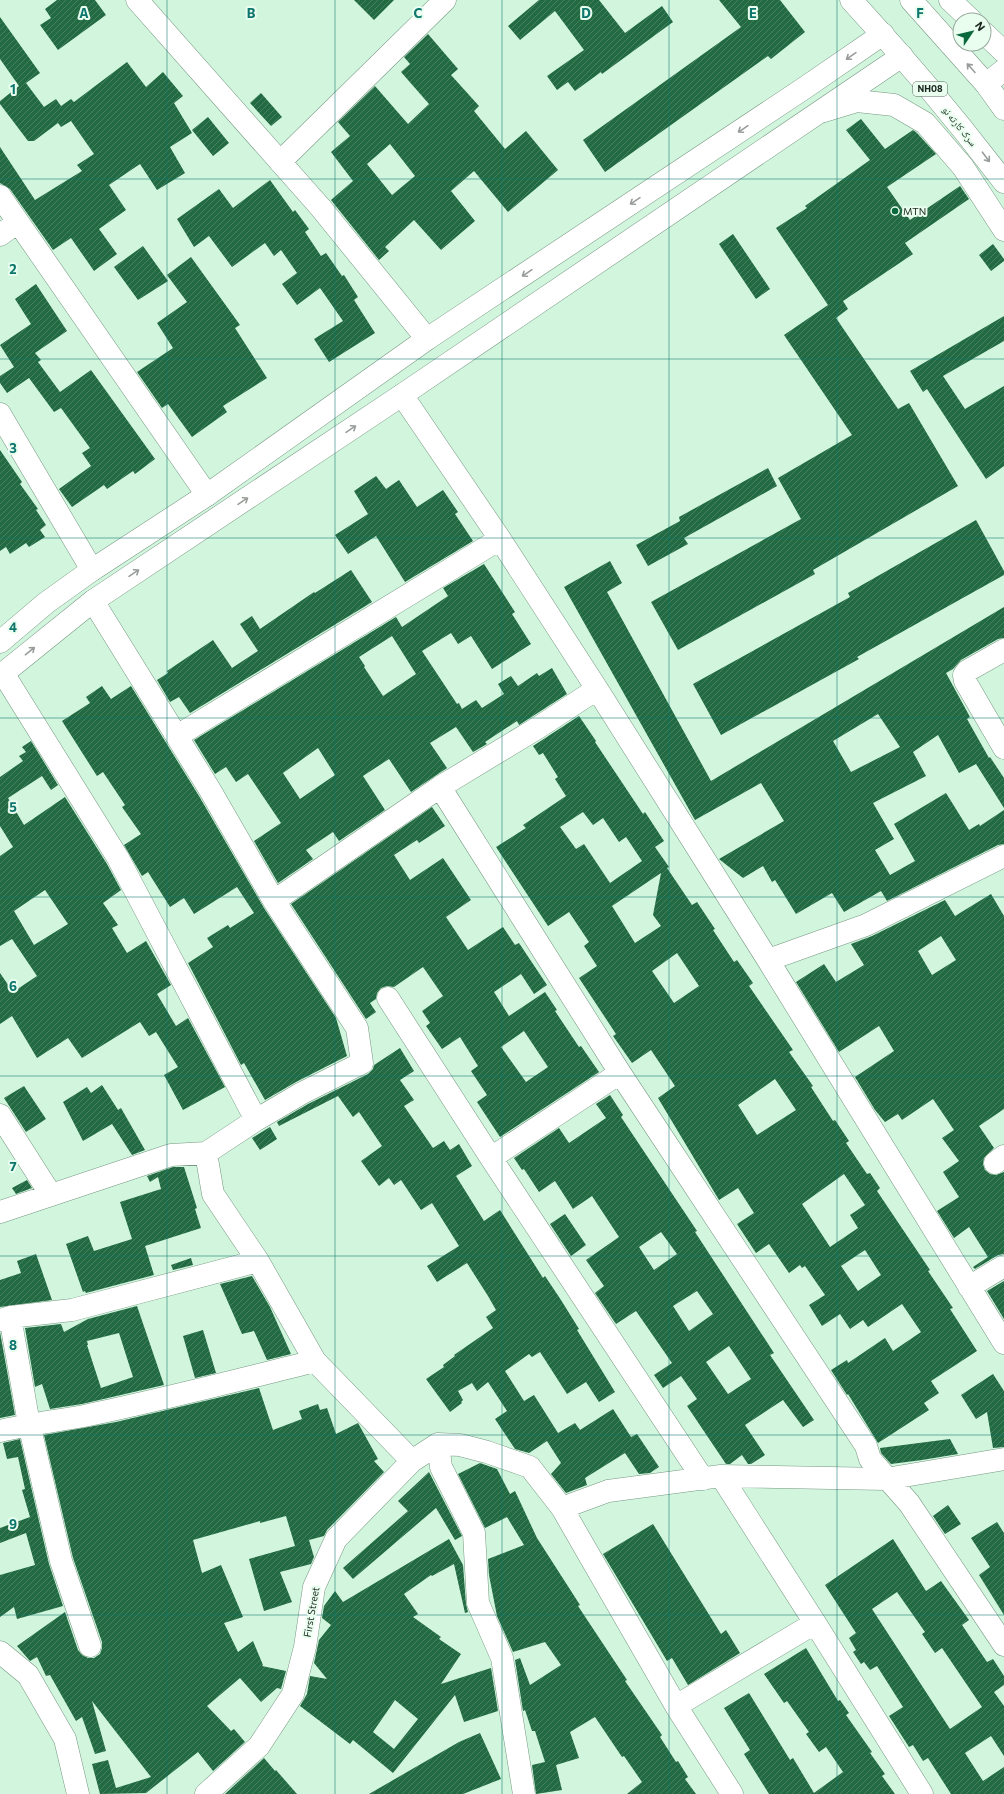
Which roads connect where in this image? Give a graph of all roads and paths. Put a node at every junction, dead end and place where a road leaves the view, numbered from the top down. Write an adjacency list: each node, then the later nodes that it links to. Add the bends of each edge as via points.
1 (138, 0): 16 (main road)
2 (445, 0): 16 (main road)
3 (851, 0): 7 (main road, سرک کارته نو / NH08)
4 (911, 0): 12 (main road, one-way to 4)
5 (950, 0): 6 (main road)
6 (963, 12)
7 (883, 34): 10 (main road, سرک کارته نو / NH08); 13 (main road, one-way to 13)
8 (992, 41): 9 (main road)
9 (1004, 52)
10 (902, 56): 15 (main road); 17 (main road, سرک کارته نو / NH08, one-way to 17, via 971,138)
11 (1004, 70): 12 (main road)
12 (986, 84): 14 (main road)
13 (803, 89): 15 (main road); 22 (main road, one-way to 22)
14 (1004, 109)
15 (819, 112): 20 (main road, via 857,101 894,105 925,123 963,167); 23 (main road)
16 (280, 162): 22 (main road)
17 (1004, 182)
18 (0, 196): 19 (main road)
19 (18, 222): 21 (main road); 25 (main road)
20 (1004, 230)
21 (0, 235)
22 (427, 339): 25 (main road)
23 (402, 395): 26 (main road); 28 (main road, one-way to 23)
24 (0, 414): 27 (main road)
25 (207, 495): 27 (main road)
26 (500, 539): 32 (main road); 33 (main road)
27 (92, 570): 29 (main road, via 46,603)
28 (93, 601): 31 (main road, one-way to 28); 33 (main road)
29 (0, 642)
30 (1004, 650): 34 (main road, via 964,675 965,681)
31 (1, 674): 42 (main road, via 118,858)
32 (597, 689): 35 (main road); 38 (main road)
33 (177, 736): 37 (main road)
34 (1004, 748)
35 (440, 788): 37 (main road); 40 (main road)
36 (1004, 856): 38 (main road, via 866,925)
37 (274, 901): 42 (main road, via 356,1028 362,1063)
38 (768, 960): 49 (main road)
39 (388, 998): 44 (main road)
40 (620, 1073): 44 (main road); 59 (main road, via 866,1446 870,1459)
41 (0, 1115): 45 (main road)
42 (256, 1120): 43 (main road)
43 (206, 1153): 45 (main road, via 171,1155); 47 (main road, via 213,1194)
44 (491, 1158): 58 (main road)
45 (51, 1195): 46 (main road)
46 (0, 1212)
47 (258, 1261): 50 (main road, via 72,1310); 52 (main road)
48 (1004, 1266): 49 (main road)
49 (968, 1287): 51 (main road)
50 (5, 1319): 53 (main road)
51 (1004, 1343)
52 (315, 1361): 53 (main road, via 82,1416); 57 (main road)
53 (29, 1424): 54 (main road); 63 (main road, via 61,1561)
54 (0, 1431)
55 (438, 1444): 57 (main road, First Street); 60 (main road, via 460,1445 530,1467); 68 (main road, via 441,1467 474,1533 478,1603 502,1658)
56 (1004, 1459): 59 (main road)
57 (412, 1461): 67 (main road, First Street, via 336,1539 314,1587 305,1647 293,1694 259,1746)
58 (712, 1477): 59 (main road); 60 (main road, via 608,1491); 61 (main road)
59 (886, 1479): 62 (main road, via 909,1503)
60 (562, 1508): 65 (main road)
61 (815, 1623): 65 (main road); 70 (main road)
62 (1004, 1645)
63 (90, 1646)
64 (0, 1652): 66 (main road, via 28,1675 65,1739)
65 (676, 1706): 69 (main road)
66 (78, 1794)
67 (206, 1794)
68 (524, 1794)
69 (732, 1794)
70 (922, 1794)

